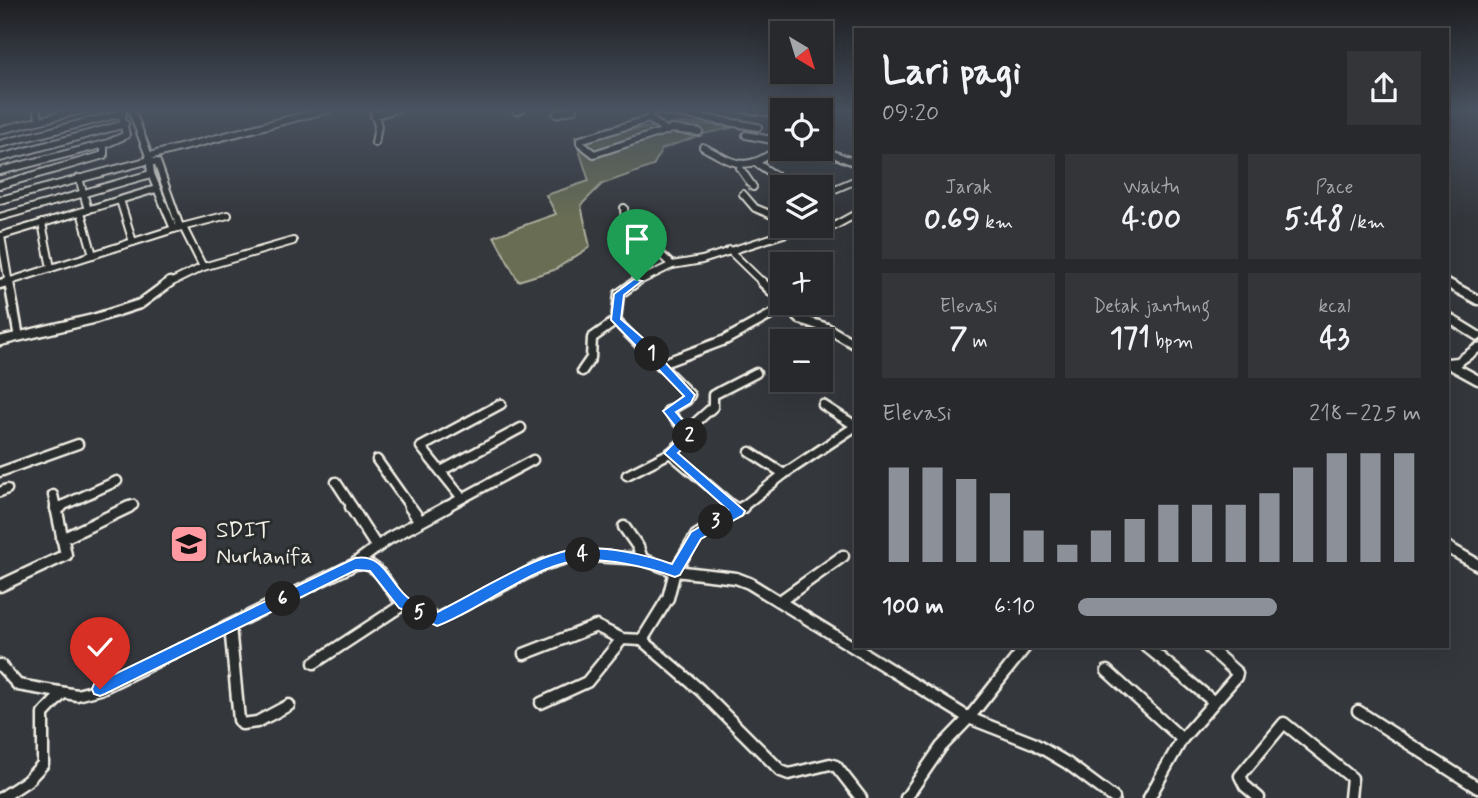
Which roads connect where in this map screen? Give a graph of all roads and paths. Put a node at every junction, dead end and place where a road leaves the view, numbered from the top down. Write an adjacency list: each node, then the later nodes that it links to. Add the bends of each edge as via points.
1 (43, 146): 11 (street)
2 (97, 146): 16 (street)
3 (103, 146): 22 (street, via 105,153 98,158)
4 (145, 146): 12 (street)
5 (193, 146): 12 (street)
6 (585, 146): 7 (street, via 594,153)
7 (616, 146)
8 (703, 147): 15 (street)
9 (770, 154): 14 (street)
10 (833, 154): 13 (street)
11 (0, 158)
12 (150, 159): 17 (street); 19 (street); 20 (street, via 157,162)
13 (854, 162)
14 (758, 164): 15 (street); 18 (street)
15 (740, 168): 24 (street)
16 (0, 172)
17 (150, 174): 23 (street); 26 (street)
18 (775, 175)
19 (79, 178): 26 (street); 28 (street)
20 (163, 180): 23 (street); 38 (street)
21 (854, 181): 25 (street)
22 (0, 185)
23 (155, 186): 29 (street); 38 (street)
24 (752, 187)
25 (833, 190)
26 (83, 194): 31 (street); 35 (street)
27 (743, 194): 32 (street, via 755,208)
28 (0, 200)
29 (120, 200): 31 (street); 42 (street)
30 (624, 208): 45 (street, via 625,221)
31 (84, 211): 36 (street); 44 (street)
32 (770, 214)
33 (228, 215): 38 (street)
34 (854, 215): 37 (street)
35 (0, 217)
36 (42, 223): 39 (street); 47 (street)
37 (833, 225)
38 (179, 228): 42 (street); 46 (street)
39 (0, 236): 48 (street)
40 (770, 236): 43 (street)
41 (293, 241): 46 (street)
42 (133, 242): 44 (street)
43 (729, 250): 45 (street); 51 (street)
44 (93, 255): 47 (street)
45 (672, 265): 56 (street, via 620,292)
46 (203, 267): 59 (street, via 170,282 140,304)
47 (51, 268): 48 (street)
48 (9, 281): 50 (street); 57 (street)
49 (1449, 283): 52 (street)
50 (0, 284)
51 (770, 292)
52 (1478, 300)
53 (770, 315): 63 (street, via 730,337)
54 (795, 315): 60 (street)
55 (1449, 318): 58 (street)
56 (616, 320): 63 (street); 65 (street, via 592,338 591,358)
57 (18, 332)
58 (1478, 335)
59 (0, 341)
60 (854, 344)
61 (1478, 348): 62 (street)
62 (1449, 363)
63 (661, 364): 73 (street, via 690,395 668,411)
64 (1449, 364): 67 (street)
65 (582, 372)
66 (756, 373): 73 (street, via 713,395 713,407)
67 (1478, 380)
68 (501, 404): 79 (street, via 421,447)
69 (823, 405): 70 (street)
70 (854, 425)
71 (854, 427): 81 (street)
72 (522, 428): 79 (street)
73 (686, 430): 76 (street, via 689,438)
74 (78, 444): 80 (street)
75 (750, 452): 81 (street)
76 (670, 453): 82 (street); 89 (street)
77 (377, 460): 90 (street)
78 (533, 460): 86 (street)
79 (441, 471): 86 (street)
80 (0, 472)
81 (784, 474): 89 (street)
82 (626, 475)
83 (117, 481): 88 (street)
84 (336, 482): 93 (street)
85 (53, 495): 88 (street)
86 (462, 498): 90 (street)
87 (133, 505): 92 (street)
88 (56, 509): 92 (street)
89 (738, 511): 99 (street, via 696,536)
90 (420, 521): 93 (street)
91 (624, 527): 96 (street)
92 (62, 540): 100 (street, via 66,555)
93 (376, 547): 97 (street)
94 (1449, 548): 98 (street)
95 (844, 556): 101 (street)
96 (642, 559): 99 (street); 102 (street, via 565,558 437,620)
97 (355, 564): 102 (street, via 375,566); 103 (street)
98 (1478, 565)
99 (675, 571): 101 (street, via 736,578); 105 (street, via 668,598)
100 (0, 586)
101 (780, 601): 106 (street)
102 (404, 604): 112 (street)
103 (230, 626): 115 (street, via 100,689); 118 (street, via 239,720 242,724 257,722)
104 (622, 639): 105 (street); 111 (street, via 596,626); 117 (street, via 587,682)
105 (642, 640): 124 (street, via 781,771 789,774 830,764)
106 (854, 647)
107 (856, 648): 120 (street)
108 (1024, 648): 120 (street)
109 (1148, 648): 116 (street)
110 (1210, 648): 116 (street, via 1237,673)
111 (524, 654)
112 (314, 663)
113 (0, 665): 115 (street, via 18,685)
114 (1107, 671): 121 (street)
115 (63, 693): 123 (street, via 43,714 43,764)
116 (1214, 702): 121 (street)
117 (541, 703)
118 (289, 705)
119 (1357, 711): 122 (street)
120 (969, 718): 125 (street, via 941,747); 126 (street, via 1033,743)
121 (1182, 739): 127 (street)
122 (1478, 788)
123 (1, 798)
124 (862, 798)
125 (906, 798)
126 (1114, 798)
127 (1149, 798)
128 (1259, 798): 129 (street, via 1240,776 1286,723 1352,778)
129 (1350, 798)

